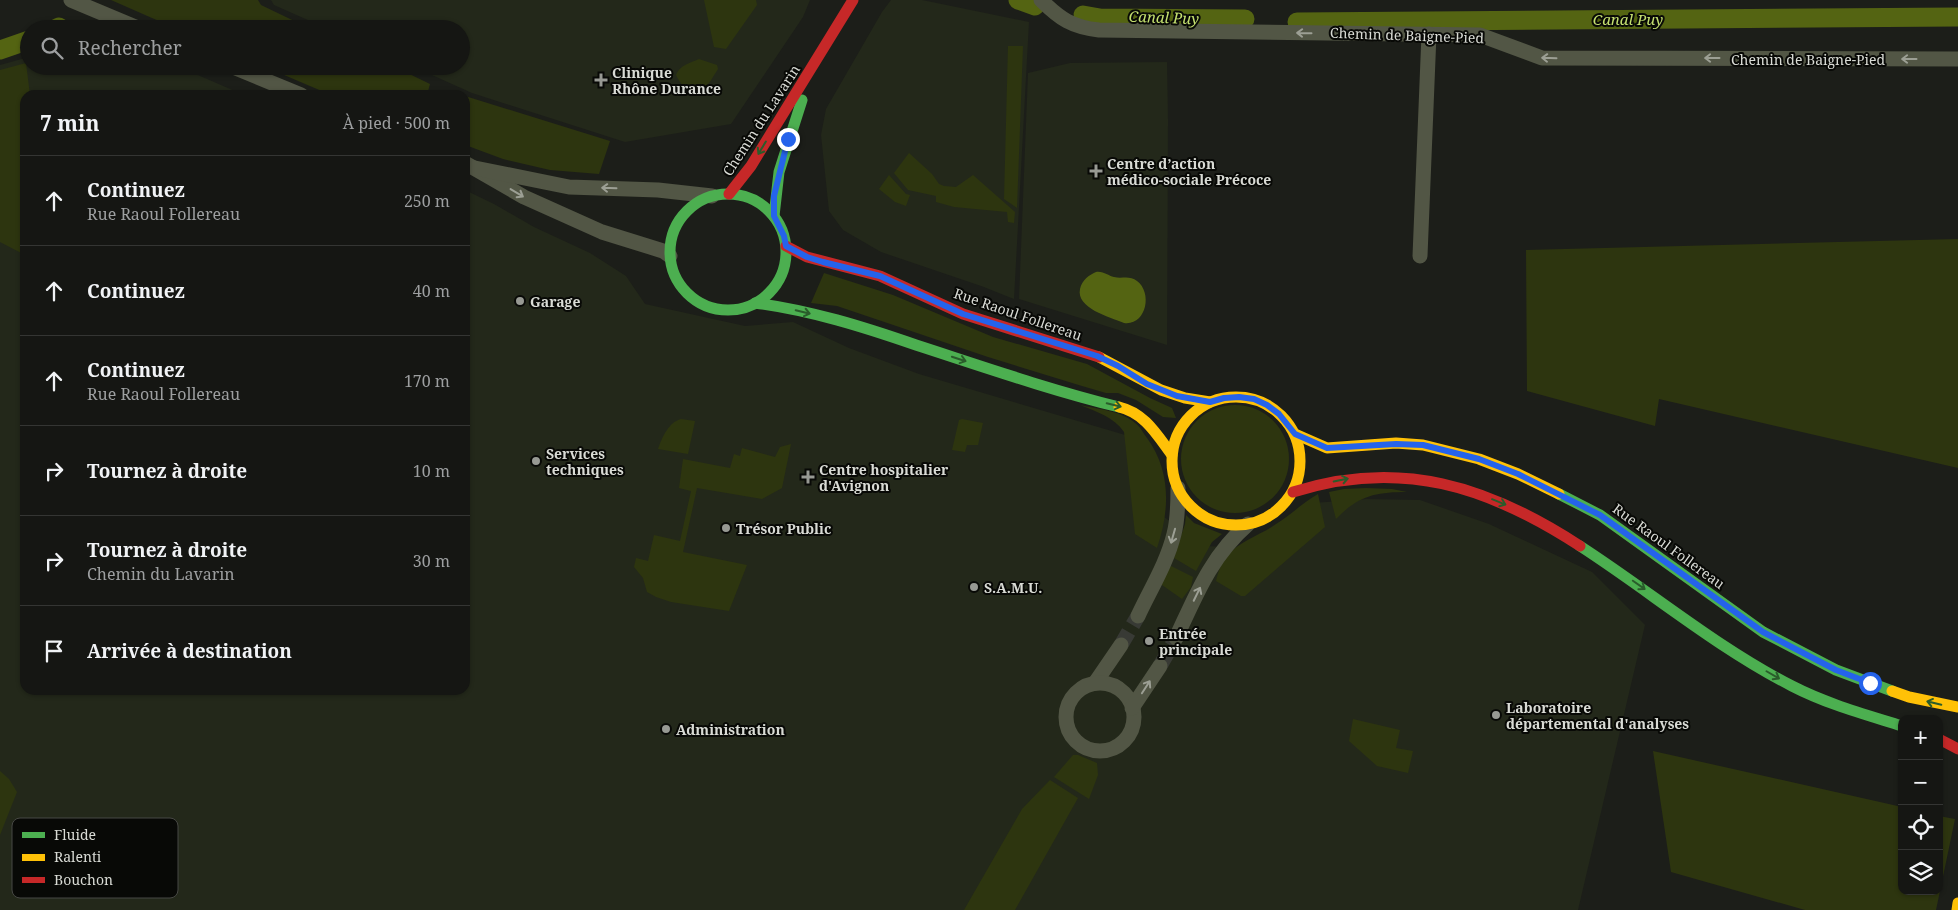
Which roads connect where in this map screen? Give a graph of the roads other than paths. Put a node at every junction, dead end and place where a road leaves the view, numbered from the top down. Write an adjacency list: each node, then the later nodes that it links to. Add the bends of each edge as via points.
1 (853, 0): 7 (street, Chemin du Lavarin)
2 (1041, 0): 5 (street, Chemin de Baigne-Pied, one-way to 2, via 1099,30 1069,23)
3 (74, 1): 4 (street)
4 (119, 20)
5 (1430, 34): 6 (street, Chemin de Baigne-Pied, one-way to 5, via 1542,58 1480,35); 16 (street)
6 (1958, 59)
7 (816, 62): 11 (street, Chemin du Lavarin, one-way to 11, via 751,166); 13 (street, Chemin du Lavarin, via 788,139 776,187)
8 (253, 75): 9 (street)
9 (289, 90)
10 (470, 165): 12 (street, one-way to 10, via 658,190 569,187); 15 (street, one-way to 15, via 524,197 602,232)
11 (729, 194): 12 (street); 13 (street, via 746,197)
12 (712, 196): 15 (street, via 698,203 681,219 672,240)
13 (774, 216): 14 (street)
14 (786, 246): 17 (street, via 786,260 776,285); 18 (street, Rue Raoul Follereau, via 807,257 880,276 963,314 1097,356 1167,392)
15 (670, 256): 17 (street, via 680,284 701,303 729,310)
16 (1420, 256)
17 (755, 303): 20 (street, one-way to 20, via 860,326 1070,395 1130,409 1148,421)
18 (1210, 402): 19 (street, via 1224,398 1254,399 1279,414); 20 (street, via 1184,424)
19 (1295, 434): 22 (street, via 1301,465); 29 (street, Rue Raoul Follereau, one-way to 19, via 1910,697 1836,670 1800,652 1763,632 1600,515 1518,474 1479,459 1432,447 1396,444 1327,448)
20 (1172, 455): 21 (street)
21 (1178, 488): 23 (street, via 1199,514 1214,522); 24 (street, one-way to 24, via 1174,535)
22 (1293, 492): 23 (street, via 1274,513); 31 (street, one-way to 31, via 1352,478 1380,476 1414,478 1484,496 1558,531 1777,678 1846,709)
23 (1248, 524): 25 (street, one-way to 23, via 1220,553)
24 (1138, 616)
25 (1176, 638)
26 (1121, 645): 28 (street)
27 (1160, 666): 30 (street, one-way to 27)
28 (1095, 683): 30 (street, via 1118,689); 30 (street, via 1075,693 1066,715 1068,729 1084,747 1106,750 1118,745 1132,727)
29 (1958, 707)
30 (1132, 708)
31 (1898, 725)
32 (1943, 741): 33 (street)
33 (1958, 749)
34 (1958, 903): 35 (street)
35 (1957, 910)

